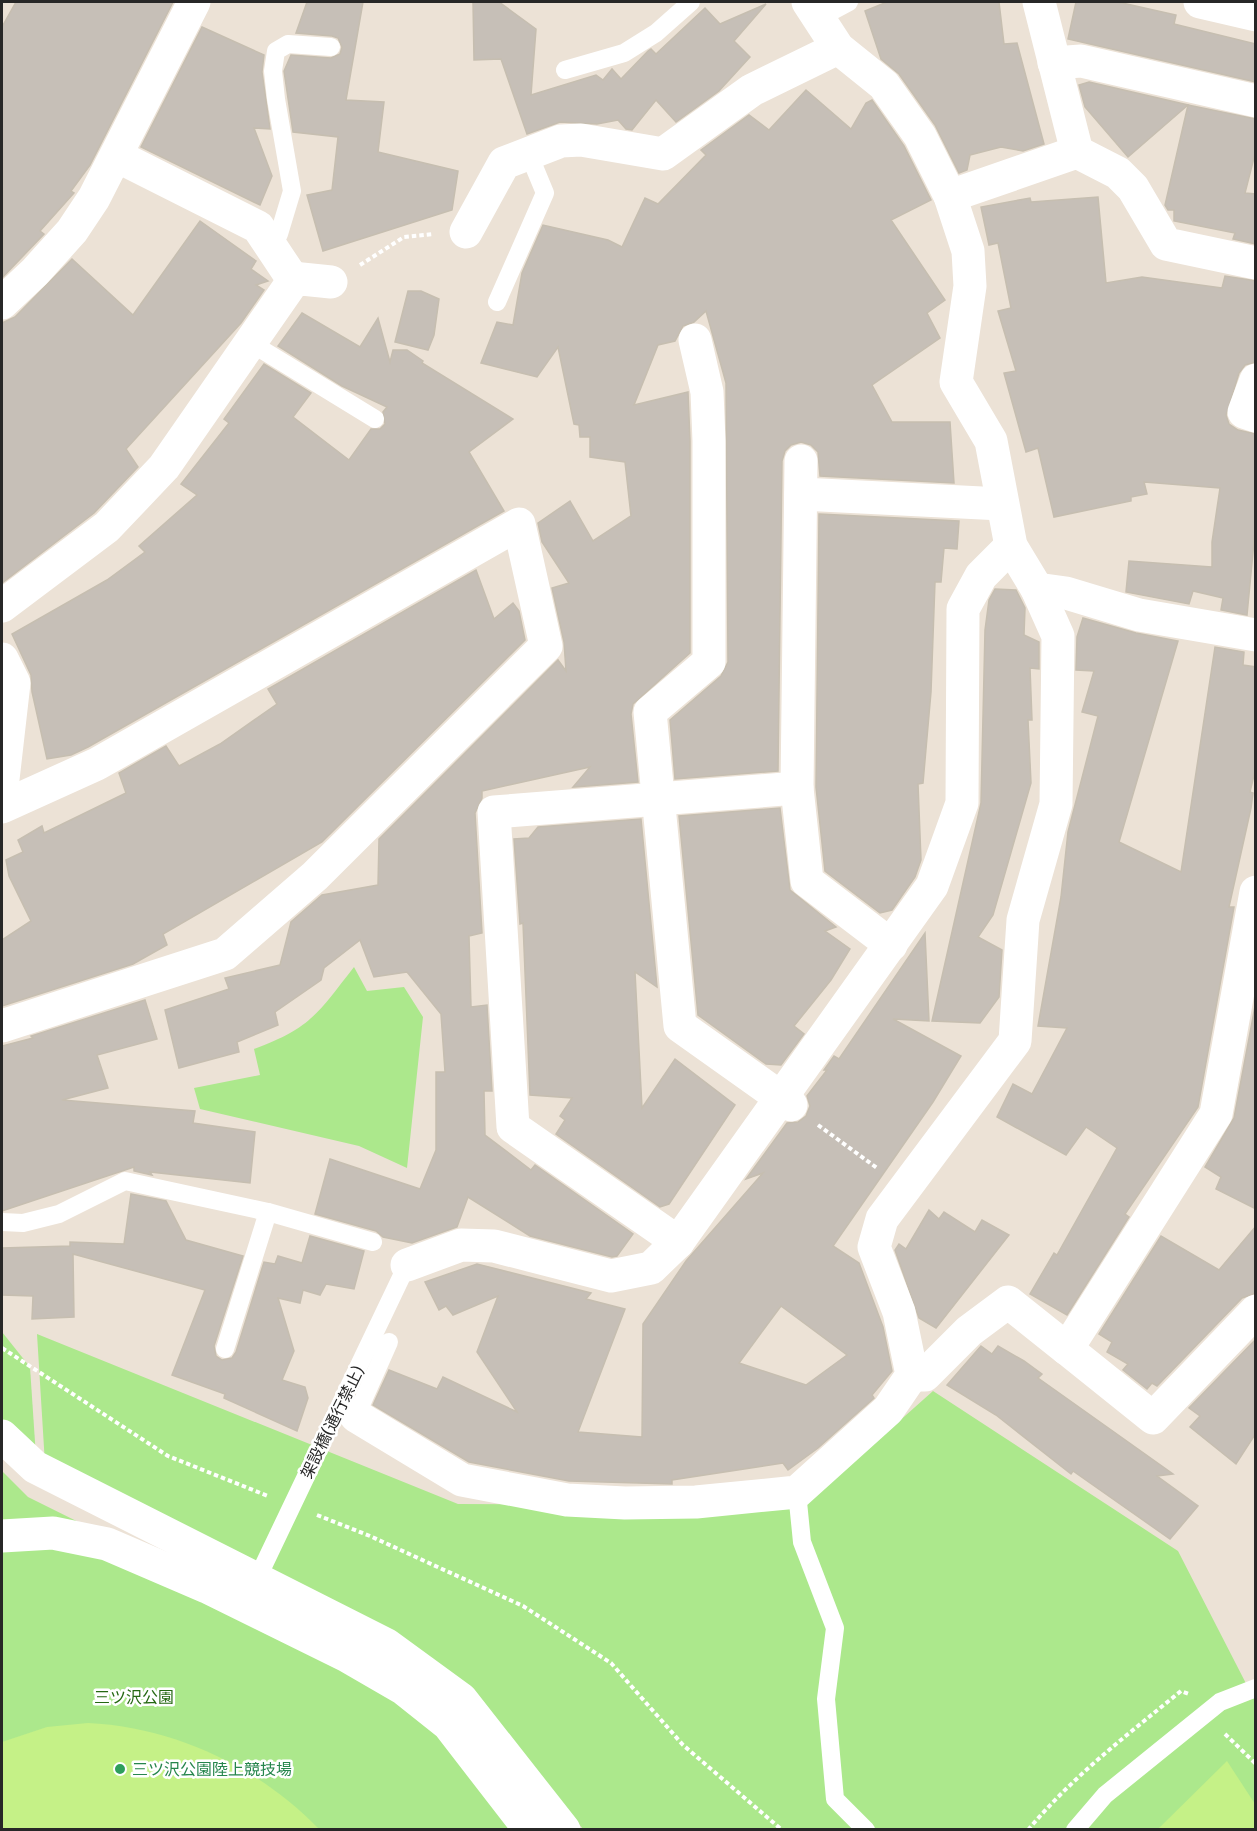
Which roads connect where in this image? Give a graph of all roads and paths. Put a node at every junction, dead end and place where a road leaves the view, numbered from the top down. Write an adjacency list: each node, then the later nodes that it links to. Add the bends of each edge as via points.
1 (194, 2): 15 (street)
2 (691, 2): 11 (lane, via 656,33 624,52)
3 (849, 2): 6 (lane)
4 (1039, 2): 10 (street)
5 (1200, 2): 7 (street)
6 (813, 10): 9 (street)
7 (1256, 15)
8 (331, 47): 18 (lane, via 288,44 276,51 276,99 292,191)
9 (838, 48): 13 (street, via 752,90 663,154 581,140 561,141); 16 (street, via 884,85 920,136)
10 (1054, 63): 12 (street, via 1081,61); 14 (street)
11 (565, 70)
12 (1256, 101)
13 (528, 152): 17 (street, via 504,163); 22 (lane, via 545,193)
14 (1077, 152): 16 (street); 19 (street, via 1118,173 1133,188 1166,244)
15 (117, 156): 18 (street, via 258,227); 23 (street, via 72,231)
16 (950, 196): 31 (street, via 968,251 970,286 956,382 991,441)
17 (466, 232): 21 (path, via 404,237)
18 (271, 247): 20 (street)
19 (1256, 263)
20 (292, 278): 21 (street); 25 (street)
21 (331, 282)
22 (497, 302)
23 (2, 303)
24 (695, 340): 39 (street, via 706,392 709,441 709,662 650,712)
25 (251, 343): 28 (lane); 34 (street, via 164,467 107,527)
26 (1256, 380): 27 (street, via 1244,412)
27 (1256, 416)
28 (375, 419)
29 (801, 460): 30 (street)
30 (801, 494): 31 (street); 38 (street)
31 (1002, 504): 32 (street)
32 (1011, 546): 33 (street); 42 (street, via 981,576 963,609 962,803 932,886)
33 (1036, 588): 35 (street, via 1139,615); 45 (street, via 1058,636 1056,804 1023,920 1015,1041)
34 (2, 606)
35 (1256, 635)
36 (2, 659): 37 (street, via 14,683)
37 (2, 788)
38 (797, 788): 39 (street); 42 (street, via 807,881)
39 (658, 799): 44 (street, via 680,1026); 49 (street, via 494,812 513,1127)
40 (2, 807): 43 (street, via 97,764 519,524 546,646 315,876 225,954)
41 (1256, 892): 55 (street, via 1216,1114)
42 (891, 945): 44 (street)
43 (2, 1026)
44 (786, 1102): 45 (path); 49 (street)
45 (901, 1185): 56 (street, via 882,1219 874,1247 899,1312)
46 (268, 1212): 47 (lane, via 125,1181 59,1214 23,1223); 48 (lane); 54 (lane)
47 (2, 1222)
48 (373, 1242)
49 (678, 1242): 50 (street, via 651,1268 611,1276 494,1246 461,1245)
50 (406, 1265): 63 (lane, 架設橋(通行禁止))
51 (1256, 1311): 55 (street, via 1153,1418)
52 (389, 1342): 57 (lane)
53 (2, 1348): 60 (path, via 168,1456)
54 (225, 1349)
55 (1067, 1349): 56 (street, via 1008,1302 969,1330 925,1375)
56 (912, 1375): 59 (street, via 888,1410)
57 (356, 1416): 59 (street, via 462,1480 567,1500 696,1502)
58 (2, 1436): 63 (street, via 35,1467)
59 (797, 1492): 70 (lane, via 802,1542 835,1629 826,1699 835,1799)
60 (274, 1498)
61 (306, 1511): 69 (path, via 523,1606 611,1663 683,1745)
62 (2, 1536): 67 (street, via 53,1533 107,1544 207,1587 347,1656 404,1689 448,1724)
63 (257, 1579): 68 (street, via 387,1645 461,1699)
64 (1256, 1688): 65 (lane, via 1220,1702)
65 (1205, 1714): 66 (path); 71 (lane, via 1105,1795)
66 (1256, 1764)
67 (530, 1830)
68 (564, 1830)
69 (782, 1830)
70 (866, 1830)
71 (1075, 1830)

